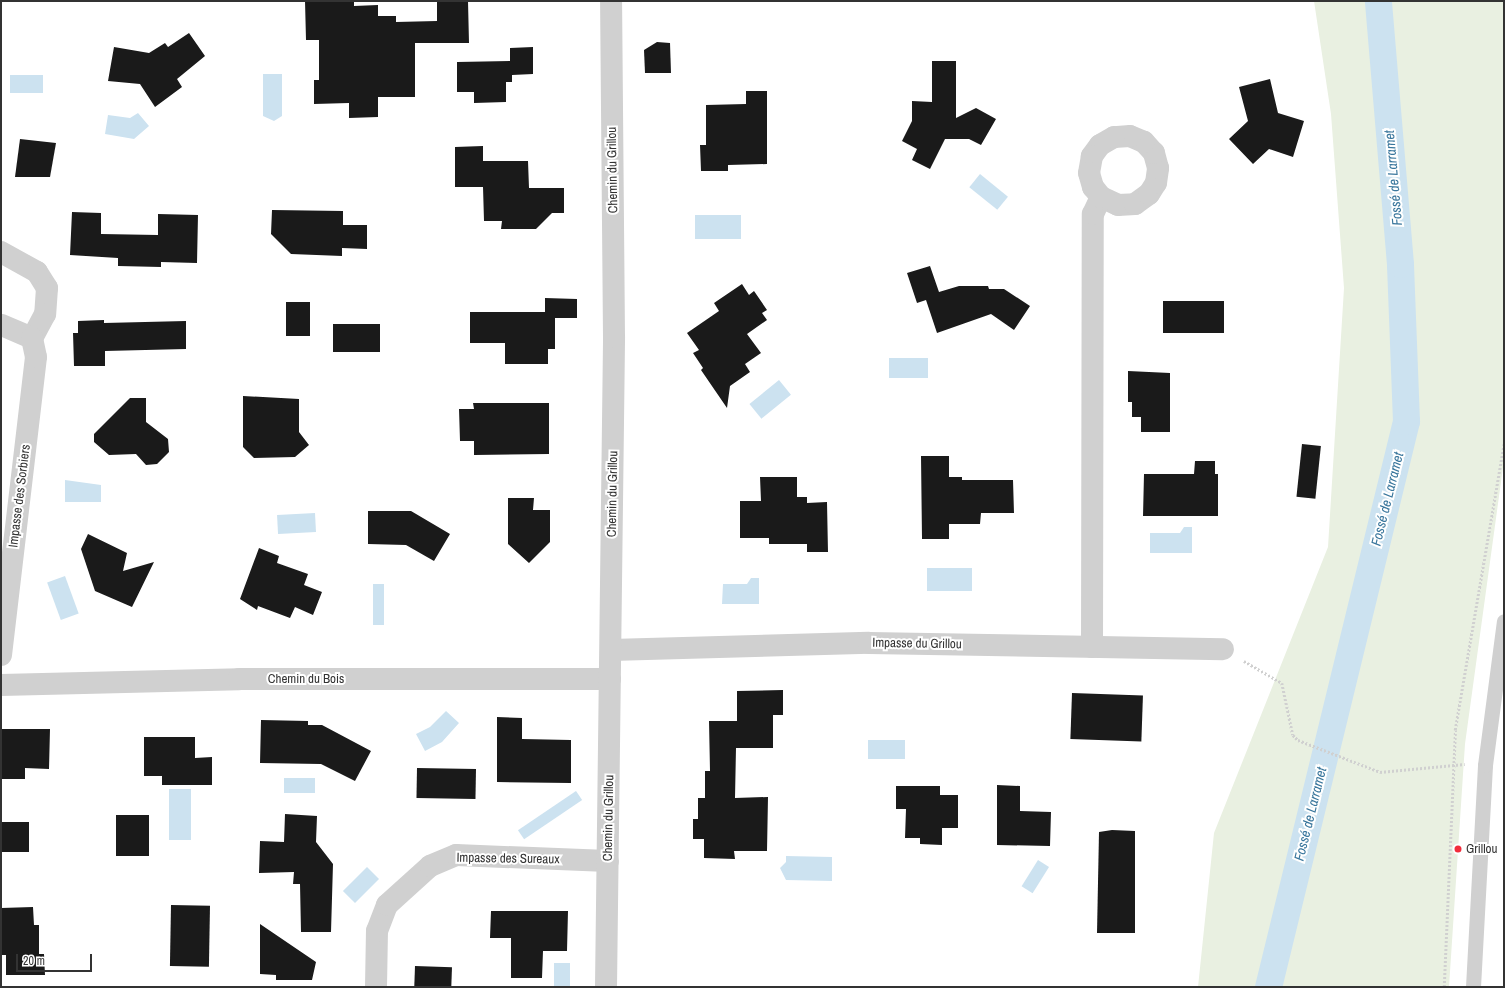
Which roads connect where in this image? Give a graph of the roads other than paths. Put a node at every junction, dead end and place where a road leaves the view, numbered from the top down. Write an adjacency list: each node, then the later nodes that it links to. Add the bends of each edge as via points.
1 (611, 1): 9 (street, Chemin du Grillou, via 614,337)
2 (1101, 197): 7 (street, via 1093,214)
3 (1, 252): 5 (street, via 37,272 47,288 44,314)
4 (1, 324): 5 (street)
5 (32, 338): 10 (street, Impasse des Sorbiers, via 36,357)
6 (1504, 621): 16 (lane, via 1484,765)
7 (1092, 647): 8 (street, Impasse du Grillou); 9 (street, Impasse du Grillou, via 869,643)
8 (1224, 649)
9 (611, 650): 11 (street, Chemin du Grillou)
10 (1, 655)
11 (610, 680): 12 (street, Chemin du Bois, via 238,679); 13 (street, Chemin du Grillou)
12 (1, 684)
13 (608, 861): 14 (street, Impasse des Sureaux, via 456,855 430,866 387,905 377,931); 15 (street, Chemin du Grillou)
14 (376, 987)
15 (606, 987)
16 (1473, 987)

